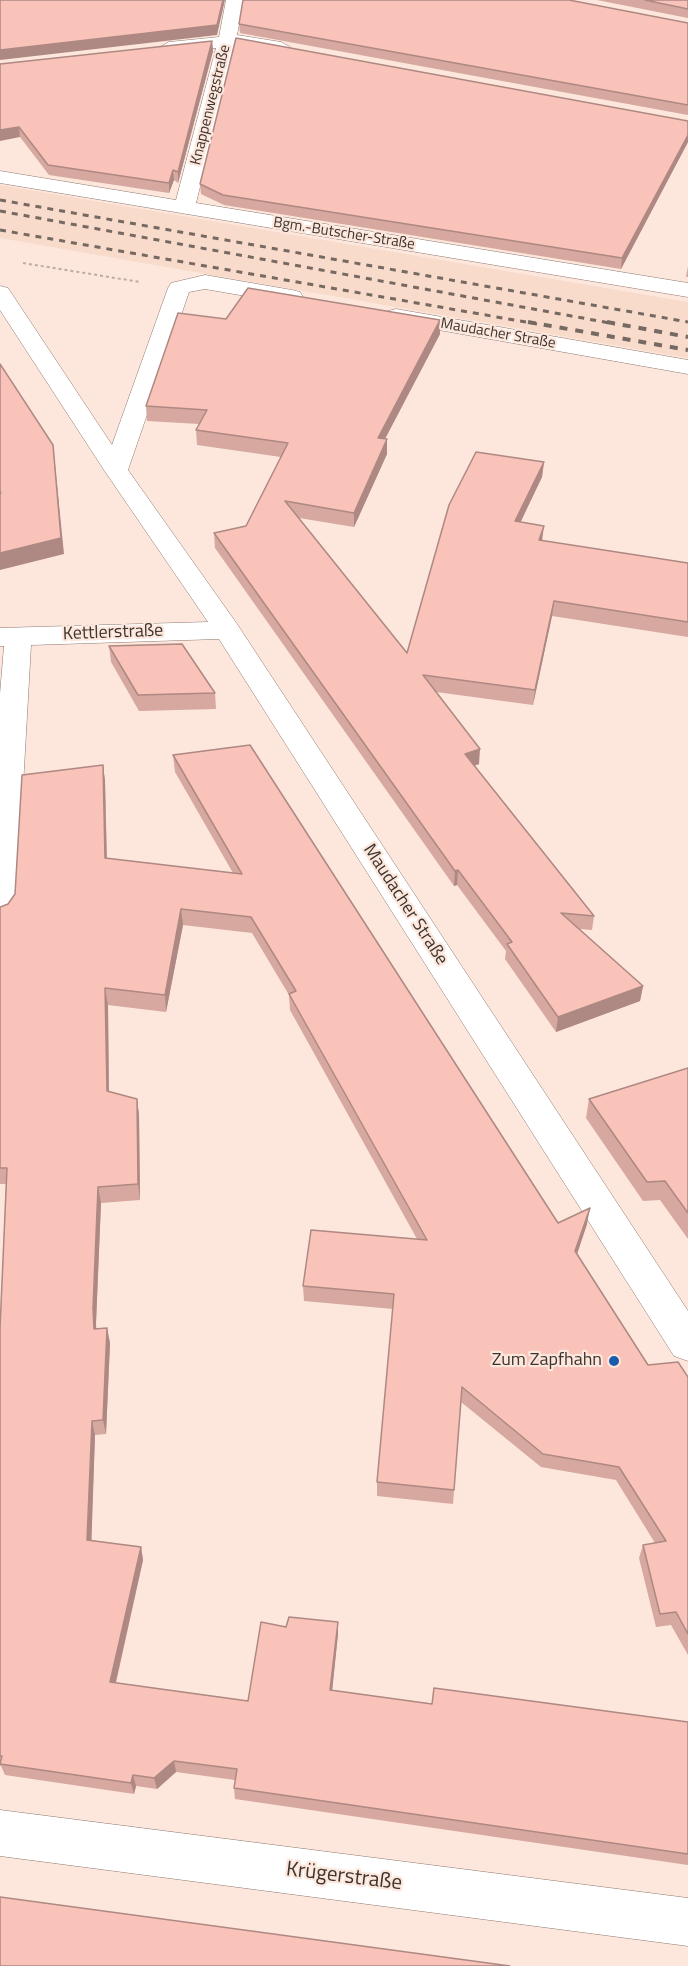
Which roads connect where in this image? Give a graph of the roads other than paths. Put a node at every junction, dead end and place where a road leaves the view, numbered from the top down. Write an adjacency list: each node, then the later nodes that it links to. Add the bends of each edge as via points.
1 (235, 0): 2 (street, Knappenwegstraße)
2 (227, 40): 3 (street); 4 (street); 6 (street, Knappenwegstraße)
3 (148, 49)
4 (301, 51)
5 (0, 177): 6 (street, Bgm.-Butscher-Straße)
6 (184, 208): 7 (street, Bgm.-Butscher-Straße)
7 (688, 290)
8 (0, 292): 12 (street, Maudacher Straße)
9 (311, 301): 12 (street, via 205,282 179,288)
10 (370, 311): 11 (street, Maudacher Straße)
11 (688, 367)
12 (116, 470): 13 (street, Maudacher Straße)
13 (227, 630): 14 (street, Kettlerstraße); 16 (street, Maudacher Straße)
14 (9, 637): 15 (street)
15 (0, 910)
16 (688, 1344)
17 (0, 1833): 18 (street, Krügerstraße)
18 (688, 1922)

